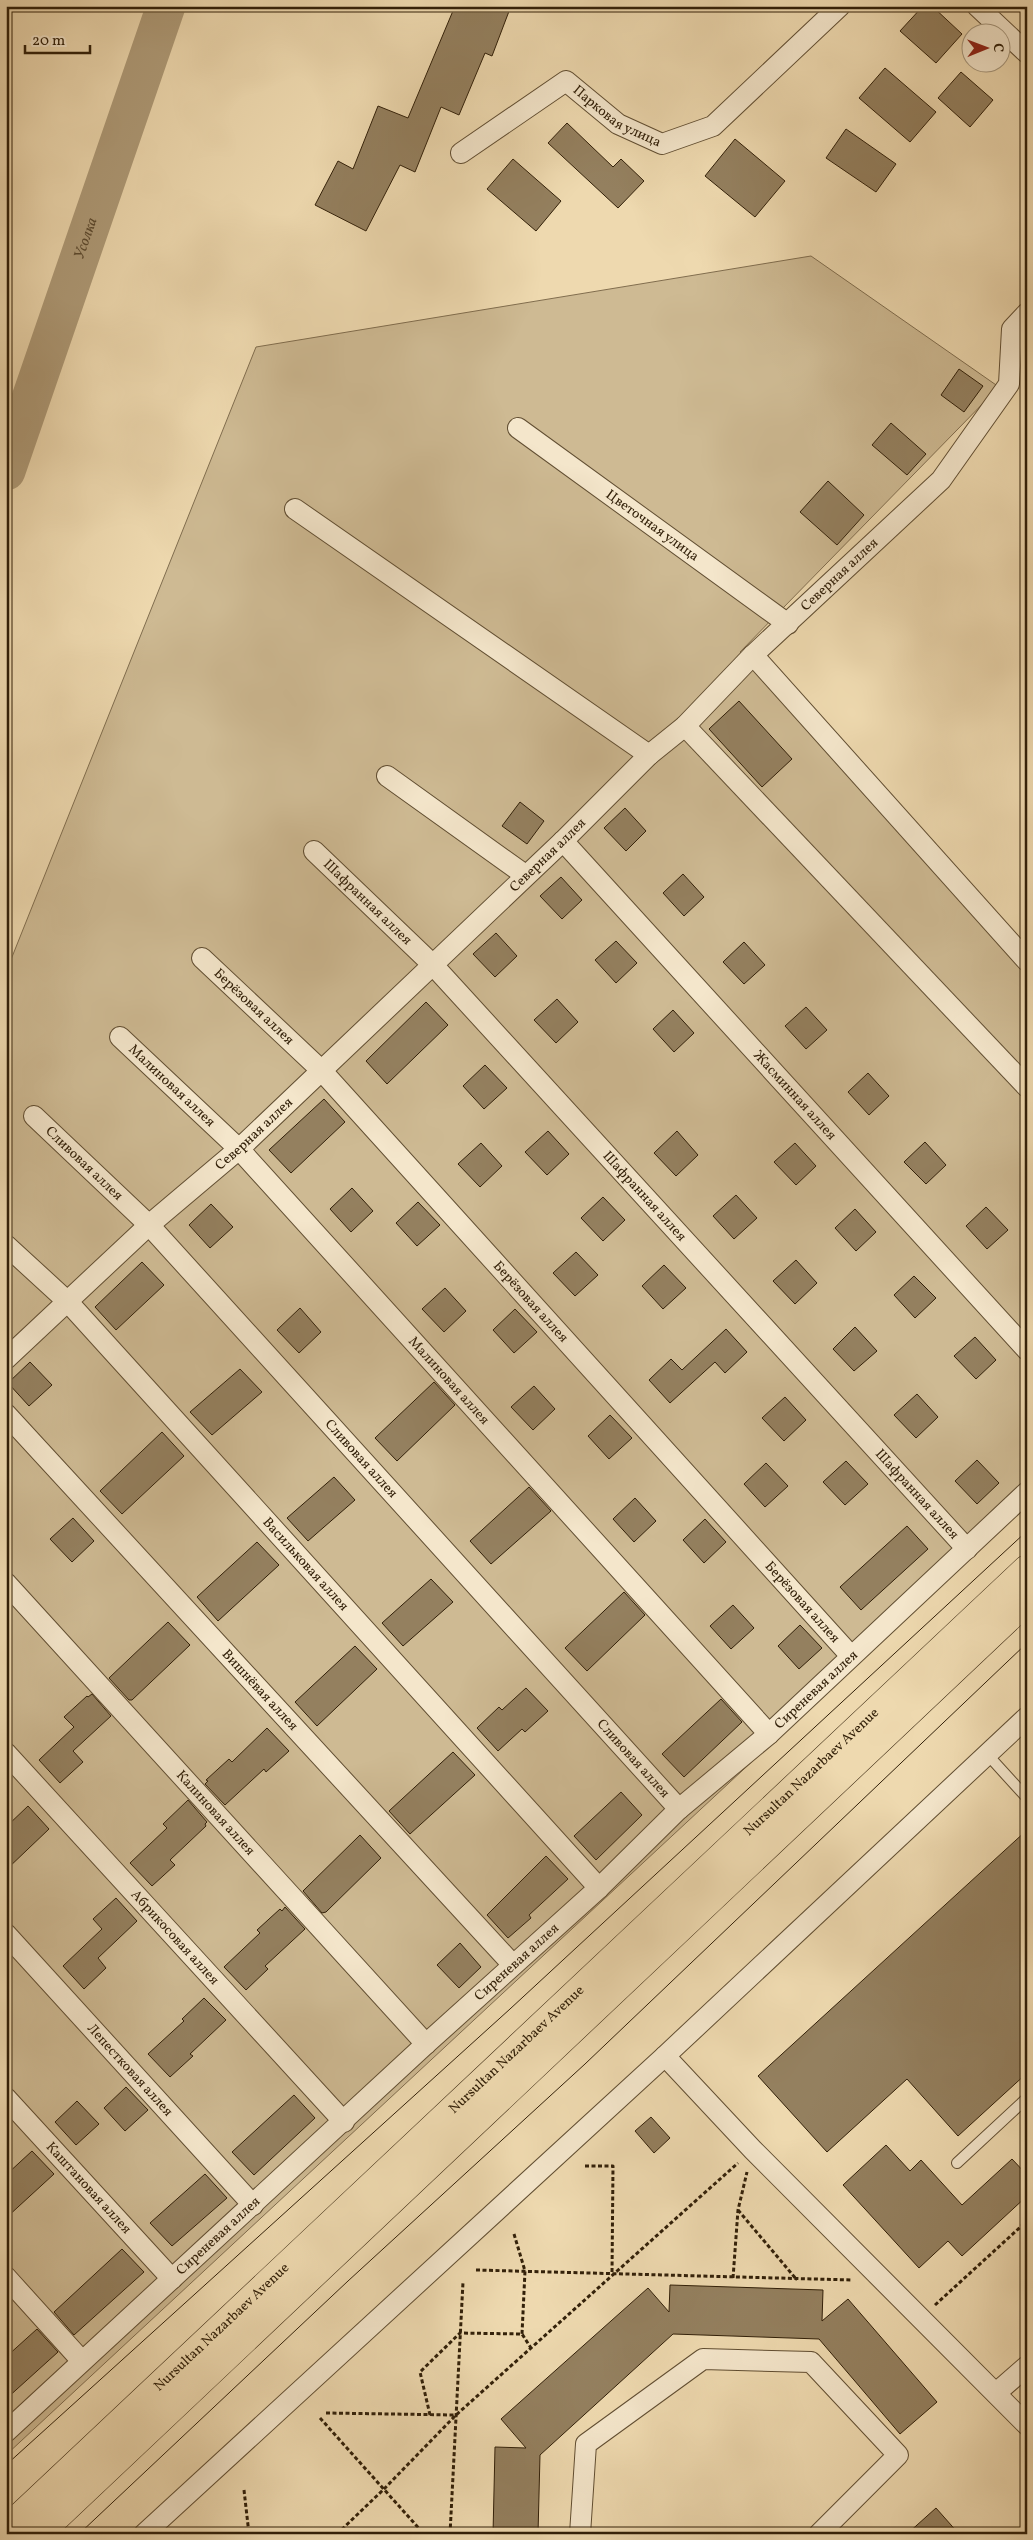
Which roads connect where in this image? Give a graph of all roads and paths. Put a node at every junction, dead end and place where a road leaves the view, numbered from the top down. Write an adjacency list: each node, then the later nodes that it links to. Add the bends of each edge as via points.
1 (840, 6): 4 (street, Парковая улица, via 713,126 662,144 618,124 566,81)
2 (977, 6): 3 (street)
3 (1027, 53)
4 (461, 153)
5 (1027, 313): 8 (street, Северная аллея, via 1012,329 1010,384 941,480)
6 (518, 428): 8 (street, Цветочная улица)
7 (294, 509): 11 (street)
8 (788, 624): 9 (street, Северная аллея)
9 (753, 656): 10 (street, Северная аллея); 17 (street)
10 (685, 726): 11 (street, Северная аллея); 21 (street)
11 (649, 755): 13 (street, Северная аллея)
12 (387, 776): 15 (street)
13 (563, 842): 15 (street, Северная аллея); 27 (street, Жасминная аллея)
14 (314, 851): 18 (street, Шафранная аллея)
15 (525, 876): 18 (street, Северная аллея)
16 (202, 958): 20 (street, Берёзовая аллея)
17 (1027, 961)
18 (433, 965): 20 (street, Северная аллея); 31 (street, Шафранная аллея)
19 (120, 1037): 23 (street, Малиновая аллея)
20 (321, 1070): 23 (street, Северная аллея); 35 (street, Берёзовая аллея)
21 (1027, 1088)
22 (34, 1116): 24 (street, Сливовая аллея)
23 (239, 1149): 24 (street, Северная аллея); 37 (street, Малиновая аллея)
24 (148, 1225): 26 (street, Северная аллея); 41 (street, Сливовая аллея)
25 (6, 1245): 26 (street, Васильковая аллея)
26 (68, 1302): 28 (street, Северная аллея); 42 (street, Васильковая аллея)
27 (1027, 1350)
28 (6, 1358)
29 (6, 1414): 44 (street, Вишнёвая аллея)
30 (1027, 1492): 31 (street, Сиреневая аллея)
31 (967, 1549): 35 (street, Сиреневая аллея)
32 (1027, 1569): 81 (main road, Nursultan Nazarbaev Avenue)
33 (6, 1583): 45 (street, Калиновая аллея)
34 (1027, 1600): 83 (main road, Nursultan Nazarbaev Avenue)
35 (851, 1656): 37 (street, Сиреневая аллея)
36 (1027, 1717): 39 (street)
37 (769, 1734): 41 (street, Сиреневая аллея)
38 (6, 1753): 49 (street, Абрикосовая аллея)
39 (987, 1754): 40 (lane); 46 (street)
40 (1027, 1798)
41 (678, 1810): 42 (street, Сиреневая аллея)
42 (599, 1888): 44 (street, Сиреневая аллея)
43 (6, 1934): 53 (street, Лепестковая аллея)
44 (513, 1965): 45 (street, Сиреневая аллея)
45 (426, 2044): 49 (street, Сиреневая аллея)
46 (665, 2056): 50 (street); 82 (street)
47 (6, 2098): 62 (street, Каштановая аллея)
48 (1027, 2098): 51 (lane)
49 (344, 2122): 53 (street, Сиреневая аллея)
50 (752, 2150): 54 (path); 59 (path); 64 (street)
51 (956, 2163)
52 (585, 2166): 59 (path, via 614,2166)
53 (253, 2205): 62 (street, Сиреневая аллея)
54 (738, 2210): 61 (path); 63 (path)
55 (1027, 2221): 66 (path)
56 (514, 2234): 58 (path)
57 (476, 2270): 58 (path)
58 (525, 2271): 59 (path); 68 (path)
59 (612, 2274): 61 (path); 69 (path)
60 (6, 2277): 70 (street)
61 (733, 2278): 63 (path)
62 (172, 2279): 70 (street, Сиреневая аллея)
63 (797, 2280): 64 (path)
64 (882, 2280): 66 (street)
65 (463, 2282): 67 (path)
66 (920, 2318): 72 (street)
67 (460, 2333): 68 (path); 74 (path, via 420,2372); 75 (path)
68 (522, 2334): 69 (path)
69 (531, 2348): 75 (path)
70 (82, 2360): 78 (street, Сиреневая аллея)
71 (1027, 2366): 72 (street)
72 (996, 2393): 77 (street)
73 (326, 2412): 74 (path)
74 (430, 2415): 75 (path)
75 (456, 2415): 80 (path); 87 (path)
76 (320, 2418): 80 (path)
77 (1027, 2425)
78 (6, 2432)
79 (244, 2490): 84 (path)
80 (384, 2490): 85 (path); 86 (path)
81 (6, 2530)
82 (156, 2530)
83 (38, 2534)
84 (249, 2534)
85 (337, 2534)
86 (424, 2534)
87 (450, 2534)
88 (580, 2534): 89 (street, via 586,2444 703,2359 811,2362 898,2454)
89 (819, 2534)

